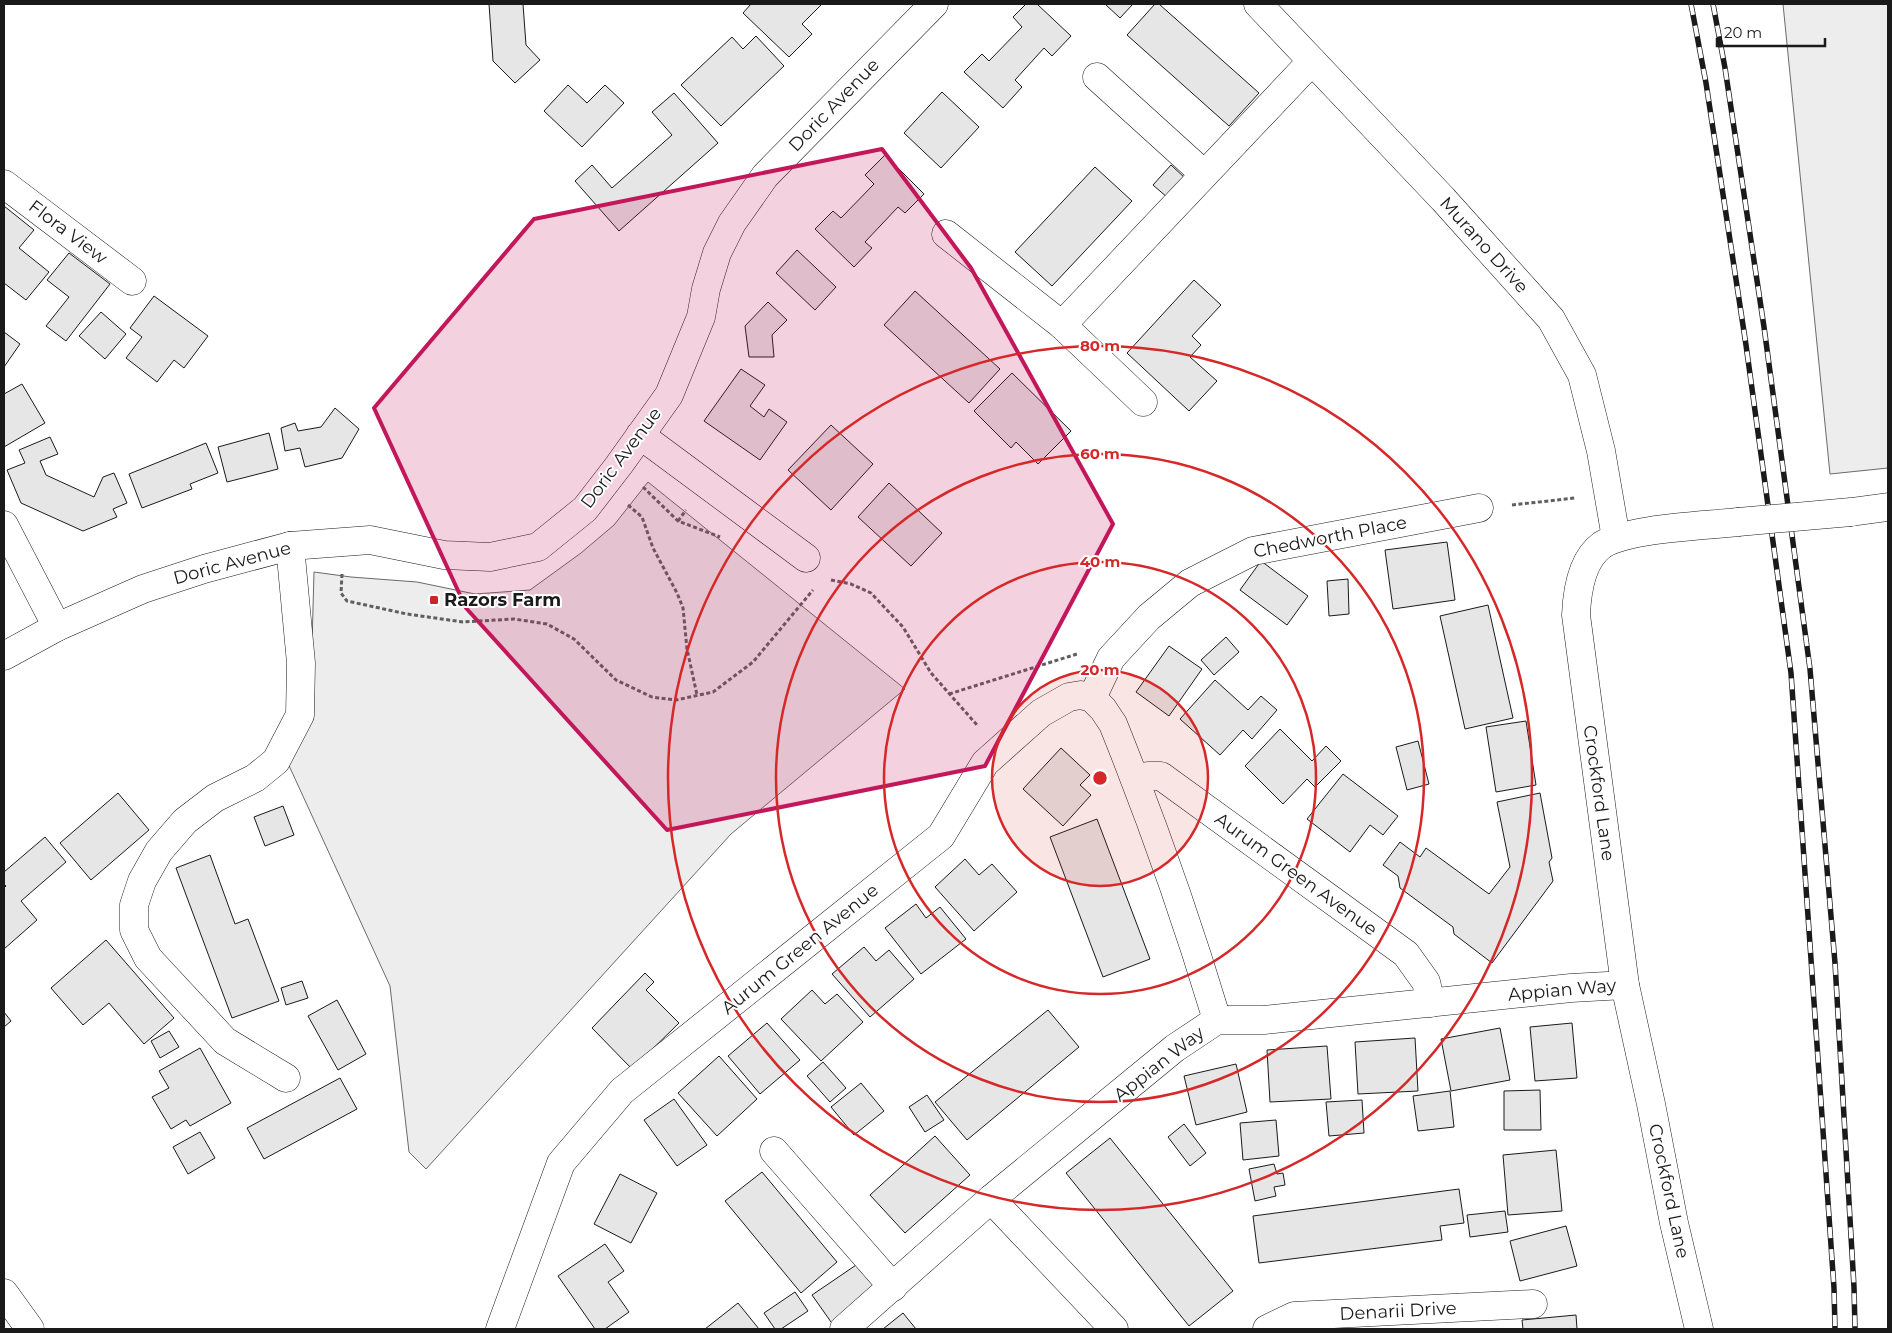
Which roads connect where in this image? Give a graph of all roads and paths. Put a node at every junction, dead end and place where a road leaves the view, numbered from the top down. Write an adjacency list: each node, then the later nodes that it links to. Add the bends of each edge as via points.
1 (934, 4): 11 (street, Doric Avenue, via 765,176 732,223 717,253 701,317 669,395)
2 (1258, 4): 3 (street, Murano Drive)
3 (1312, 61): 5 (street); 17 (street, Murano Drive, via 1551,319 1582,376 1601,451)
4 (1097, 77): 5 (street)
5 (1204, 174): 9 (street)
6 (4, 184): 8 (street, Flora View)
7 (946, 234): 9 (street)
8 (132, 281)
9 (1062, 325): 10 (street)
10 (1142, 402)
11 (640, 434): 18 (street, Doric Avenue, via 585,509 538,547 490,557 444,555 370,540); 19 (street)
12 (1575, 498): 15 (path)
13 (621, 499): 27 (path, via 642,517 653,548 683,608)
14 (1888, 507): 17 (street, Crockford Lane, bridge)
15 (1479, 508): 28 (street, Chedworth Place, via 1253,551 1190,583 1149,616 1110,658)
16 (4, 525): 23 (street)
17 (1616, 538): 31 (street, Crockford Lane, via 1601,546 1590,559 1579,583 1576,615)
18 (290, 546): 23 (street, Doric Avenue, via 143,589); 34 (street, via 301,662 300,715 276,761 255,778 215,798 185,821 159,851 142,881 134,905 134,930 148,958 225,1041)
19 (806, 558)
20 (343, 566): 27 (path, via 341,593 347,601 463,622 514,619 548,624 574,639 616,680 652,697 676,700)
21 (817, 586): 27 (path, via 753,662 713,692)
22 (871, 593): 26 (path, via 904,627 931,673)
23 (57, 628): 25 (street, Doric Avenue)
24 (1082, 652): 26 (path)
25 (4, 656)
26 (949, 694): 29 (path)
27 (697, 695)
28 (1092, 698): 30 (street, via 1114,724); 40 (street, Aurum Green Avenue, via 1081,695 1069,697 1041,713 985,763 941,836 622,1091 562,1163)
29 (977, 725)
30 (1135, 778): 32 (street, Aurum Green Avenue, via 1161,776 1406,954 1426,982); 33 (street)
31 (1626, 985): 32 (street, Appian Way); 45 (street, Crockford Lane)
32 (1431, 1003): 33 (street, Appian Way, via 1264,1020)
33 (1216, 1020): 36 (street, Appian Way, via 1175,1048)
34 (286, 1078)
35 (774, 1150): 37 (street)
36 (991, 1199): 37 (street, Appian Way); 43 (street)
37 (893, 1286): 42 (street, Appian Way)
38 (4, 1293): 41 (street)
39 (1533, 1304): 44 (street, Denarii Drive, via 1294,1316)
40 (501, 1325)
41 (30, 1329)
42 (844, 1329)
43 (1114, 1329)
44 (1267, 1329)
45 (1699, 1329)

